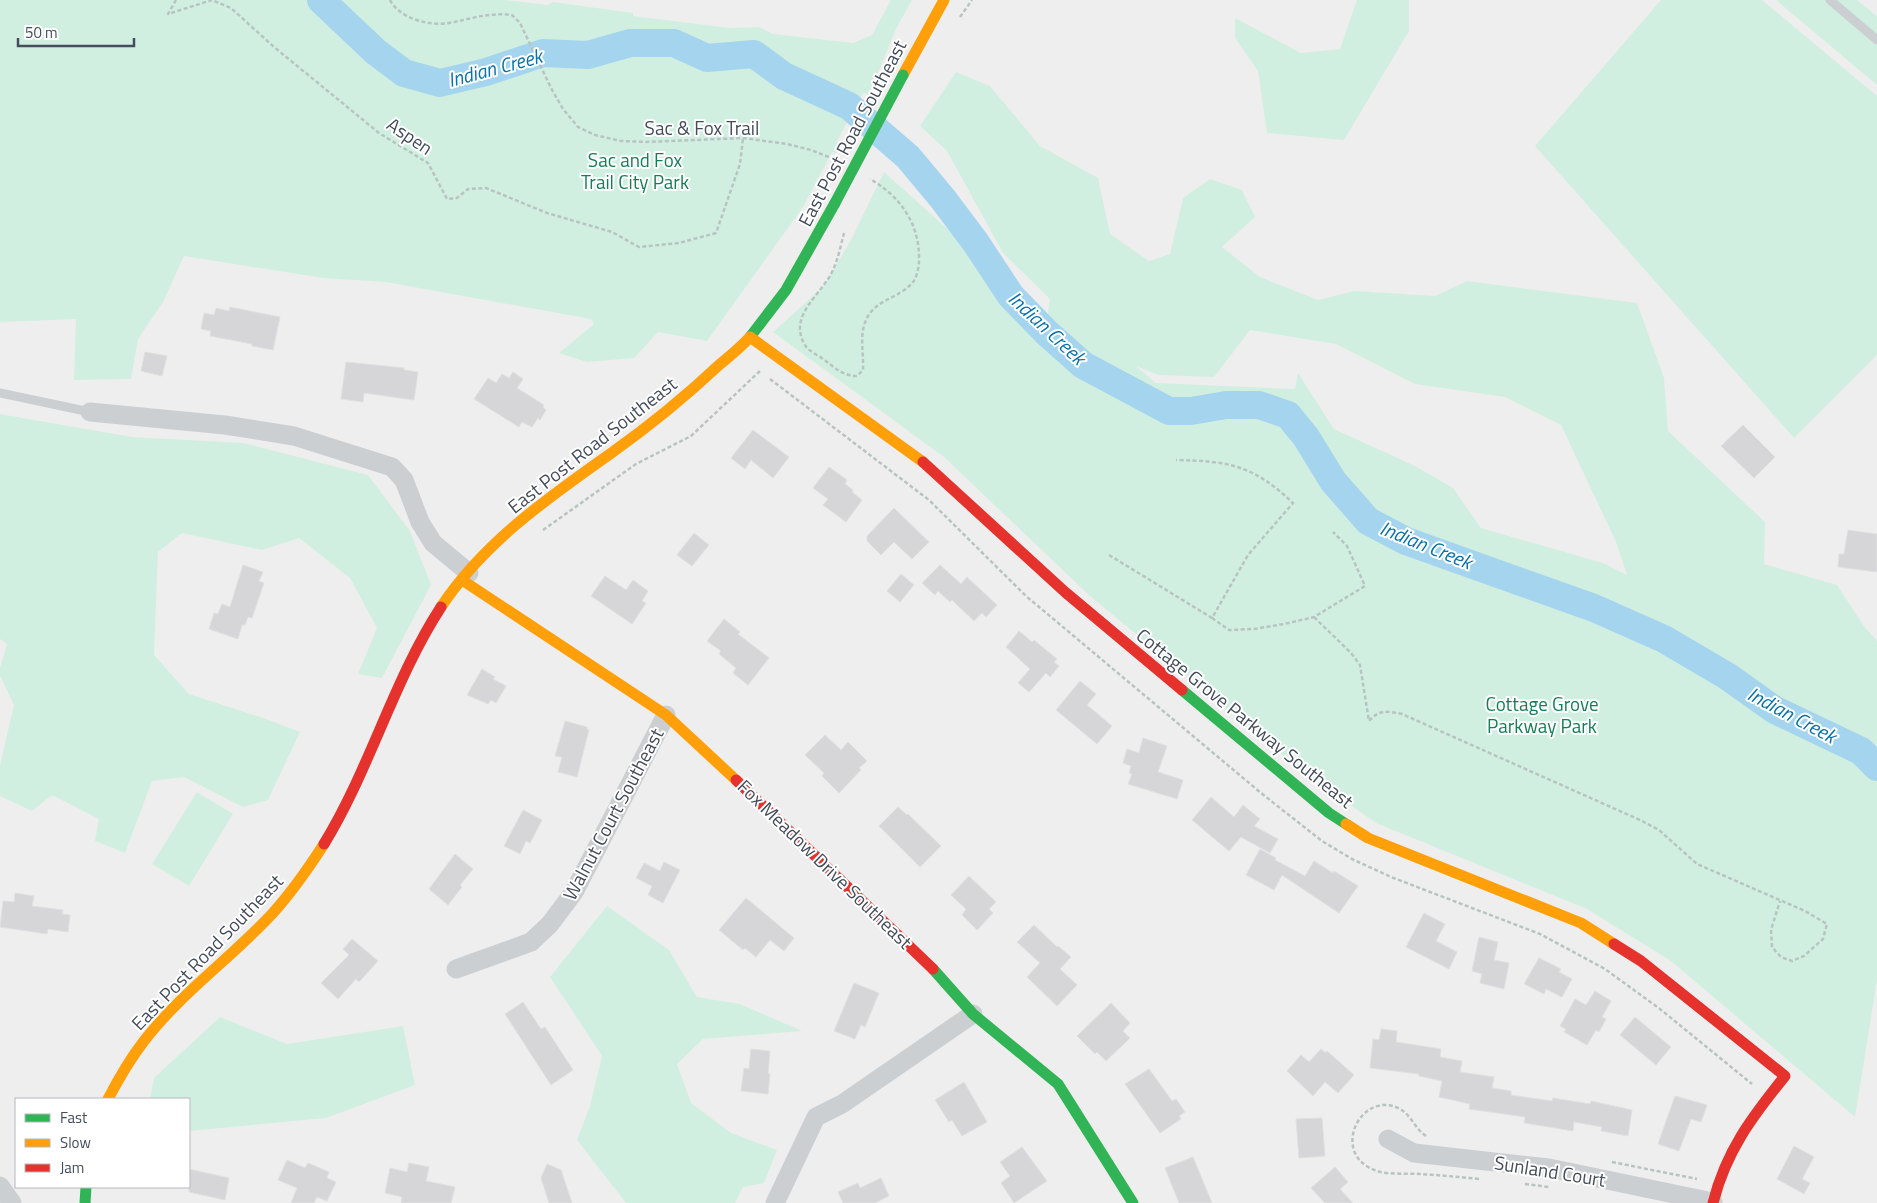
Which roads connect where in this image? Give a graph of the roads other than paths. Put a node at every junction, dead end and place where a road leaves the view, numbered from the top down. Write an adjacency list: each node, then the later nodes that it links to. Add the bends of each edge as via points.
1 (944, 0): 4 (street, East Post Road Southeast, bridge, via 794,279)
2 (1830, 0): 3 (lane)
3 (1877, 40)
4 (750, 337): 7 (street, East Post Road Southeast, via 695,388 546,498); 15 (street, Cottage Grove Parkway Southeast, via 929,466 1065,592 1329,813 1368,838 1581,923 1641,961 1785,1076 1751,1121 1722,1170)
5 (0, 393): 6 (lane)
6 (90, 412): 7 (street, Fox Meadow Drive Southeast, via 224,425 294,436 392,467 404,480 420,522 433,543)
7 (465, 576): 8 (street, Fox Meadow Drive Southeast); 11 (street, East Post Road Southeast, via 417,649 326,841 258,930 149,1035)
8 (666, 715): 9 (street, Walnut Court Southeast, via 574,892 550,924 531,942); 10 (street, Fox Meadow Drive Southeast, via 916,951)
9 (456, 969)
10 (973, 1014): 18 (street, via 842,1104 816,1117); 19 (street, Fox Meadow Drive Southeast, via 1058,1084)
11 (109, 1098)
12 (1388, 1139): 15 (street, Sunland Court, via 1414,1153 1549,1168)
13 (0, 1186): 16 (street)
14 (86, 1188): 17 (street)
15 (1713, 1202)
16 (12, 1203)
17 (85, 1203)
18 (775, 1203)
19 (1133, 1203)

